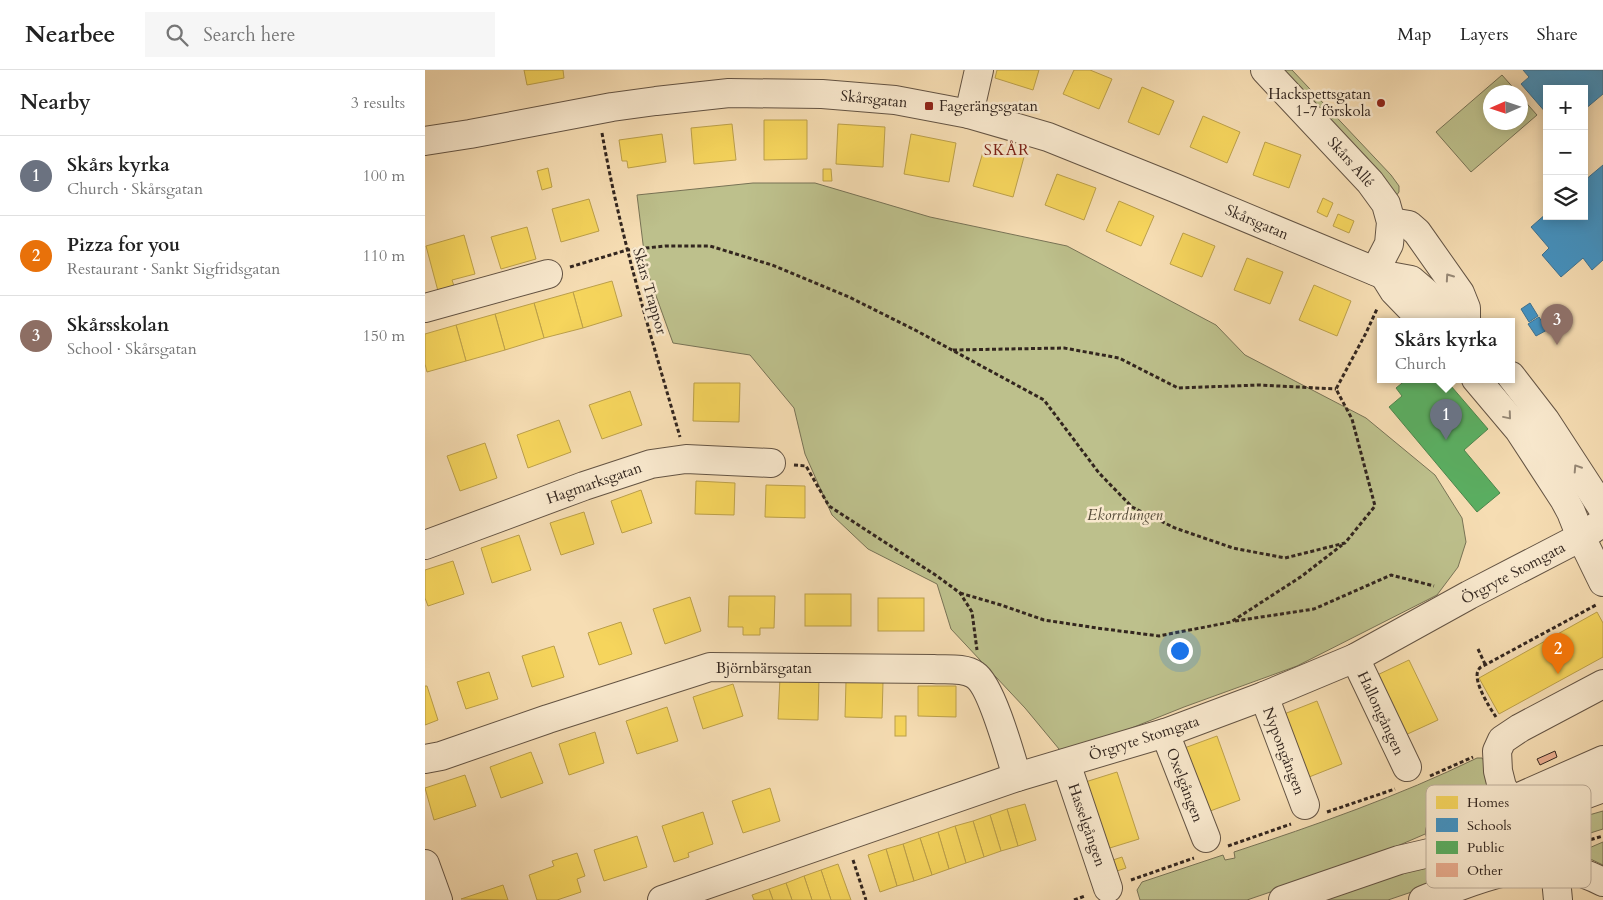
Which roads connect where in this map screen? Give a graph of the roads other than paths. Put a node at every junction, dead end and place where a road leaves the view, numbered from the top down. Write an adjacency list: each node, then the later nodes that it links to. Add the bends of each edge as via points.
1 (979, 70): 3 (street)
2 (1265, 70): 5 (street, Skårs Allé, via 1370,182 1385,204)
3 (969, 114): 4 (street, Skårsgatan, via 895,100 822,94 729,93 612,107); 6 (street, Skårsgatan, via 1048,137)
4 (425, 141)
5 (1391, 222): 6 (street, Skårs Allé, via 1389,244); 11 (street, one-way to 5, via 1460,293 1417,232 1409,225)
6 (1380, 273): 9 (street); 10 (street, Skårsgatan, via 1411,280)
7 (548, 274): 8 (street)
8 (425, 308)
9 (1420, 318)
10 (1455, 318)
11 (1466, 318)
12 (1515, 381): 15 (street, one-way to 12, via 1545,420)
13 (1479, 383): 16 (street, one-way to 16, via 1524,438 1571,512)
14 (771, 463): 17 (street, Hagmarksgatan, via 687,459 651,464)
15 (1603, 509)
16 (1592, 529): 18 (street); 19 (street, Örgryte Stomgata)
17 (425, 545)
18 (1602, 592)
19 (1355, 658): 21 (street, Örgryte Stomgata); 27 (street, Hallongången)
20 (1603, 684): 28 (street, via 1502,740 1497,751)
21 (1264, 696): 22 (street, Örgryte Stomgata); 30 (street, Nypongången)
22 (1165, 733): 25 (street, Örgryte Stomgata); 31 (street, Oxelgången)
23 (425, 759): 26 (street, Björnbärsgatan, via 710,667 933,669 976,675 987,691)
24 (1603, 760): 29 (street)
25 (1066, 763): 26 (street, Örgryte Stomgata); 36 (street, Hasselgången)
26 (1017, 777): 39 (street, Örgryte Stomgata)
27 (1411, 777)
28 (1502, 785)
29 (1559, 785)
30 (1305, 814)
31 (1209, 847)
32 (1426, 854): 40 (street)
33 (425, 864): 38 (street)
34 (1591, 877): 35 (street)
35 (1603, 882)
36 (1108, 888)
37 (1456, 894): 41 (street)
38 (438, 900)
39 (662, 900)
40 (1283, 900)
41 (1423, 900)

